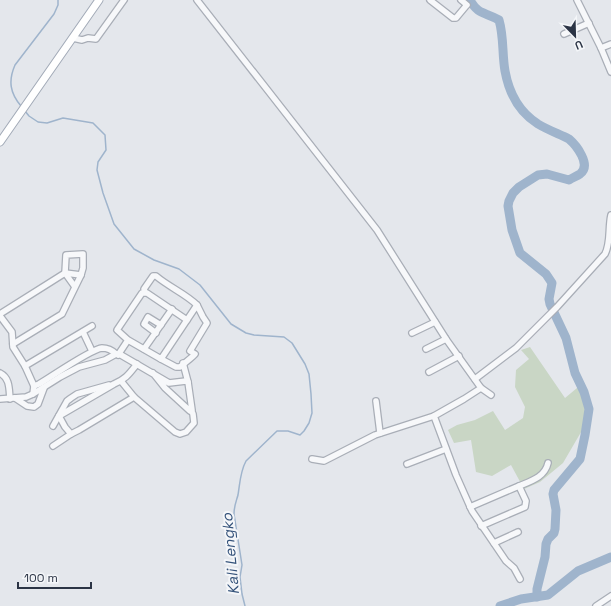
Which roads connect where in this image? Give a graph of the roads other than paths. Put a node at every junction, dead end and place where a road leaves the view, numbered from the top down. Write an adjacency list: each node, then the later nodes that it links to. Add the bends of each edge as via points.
1 (99, 0): 9 (main road)
2 (124, 0): 9 (street, via 96,38)
3 (197, 0): 23 (street, via 379,233)
4 (430, 0): 5 (street, via 456,18 467,5)
5 (461, 0)
6 (577, 0): 7 (street)
7 (589, 23): 8 (street); 11 (street)
8 (564, 34)
9 (73, 38): 13 (main road)
10 (611, 44): 11 (street)
11 (601, 48): 12 (street)
12 (611, 72)
13 (0, 142)
14 (611, 214): 45 (street, via 609,248 605,254 516,348)
15 (65, 273): 16 (street); 16 (street, via 66,255 83,254); 17 (street); 21 (street)
16 (80, 275): 17 (street)
17 (75, 287): 31 (street, via 62,314)
18 (145, 292): 19 (street, via 146,286 153,276 156,276); 20 (street); 30 (street, via 117,330)
19 (197, 305): 22 (street); 38 (street, via 207,323)
20 (172, 309): 22 (street); 24 (street)
21 (0, 315): 31 (street, via 12,332)
22 (187, 320): 37 (street)
23 (435, 322): 28 (street); 29 (street)
24 (161, 325): 27 (street); 27 (street, via 148,317 144,324)
25 (92, 326): 26 (street)
26 (83, 332): 34 (street); 40 (street)
27 (156, 333): 32 (street)
28 (412, 333)
29 (446, 339): 33 (street); 36 (street)
30 (128, 340): 32 (street); 35 (street)
31 (13, 344): 40 (street)
32 (144, 349): 37 (street)
33 (426, 349)
34 (92, 351): 35 (street, via 103,348 111,349); 44 (street)
35 (117, 354): 39 (street); 44 (street)
36 (459, 356): 41 (street); 45 (street)
37 (161, 359): 38 (street, via 176,367 180,367)
38 (184, 362): 47 (street)
39 (137, 364): 43 (street); 46 (street)
40 (25, 366): 50 (street)
41 (429, 372)
42 (0, 373): 58 (street, via 8,381)
43 (153, 373): 48 (street); 53 (street)
44 (59, 374): 50 (street); 51 (street)
45 (475, 379): 52 (street)
46 (121, 381): 49 (street); 56 (street)
47 (188, 382): 48 (street); 60 (street)
48 (170, 383): 53 (street)
49 (113, 384): 61 (street); 61 (street, via 77,394 67,401)
50 (34, 386): 54 (street)
51 (44, 387): 54 (street); 58 (street, via 38,404 34,407)
52 (481, 388): 55 (street); 62 (street)
53 (170, 393): 60 (street)
54 (33, 394): 58 (street)
55 (491, 395)
56 (134, 397): 60 (street, via 180,434 186,432 194,423); 65 (street)
57 (0, 399): 58 (street)
58 (13, 399)
59 (376, 401): 64 (street)
60 (191, 410)
61 (59, 416): 63 (street); 65 (street)
62 (434, 416): 64 (street); 67 (street)
63 (53, 426)
64 (380, 433): 68 (street, via 324,461)
65 (71, 434): 66 (street)
66 (53, 446)
67 (446, 449): 70 (street); 72 (street)
68 (312, 459)
69 (548, 462): 71 (street, via 541,475)
70 (407, 464)
71 (519, 486): 72 (street); 73 (street, via 526,501 525,507)
72 (470, 507): 73 (street)
73 (481, 526): 75 (street)
74 (518, 532): 75 (street)
75 (494, 543): 76 (street)
76 (520, 579)
77 (609, 598): 78 (street); 79 (street)
78 (611, 605)
79 (596, 606)

